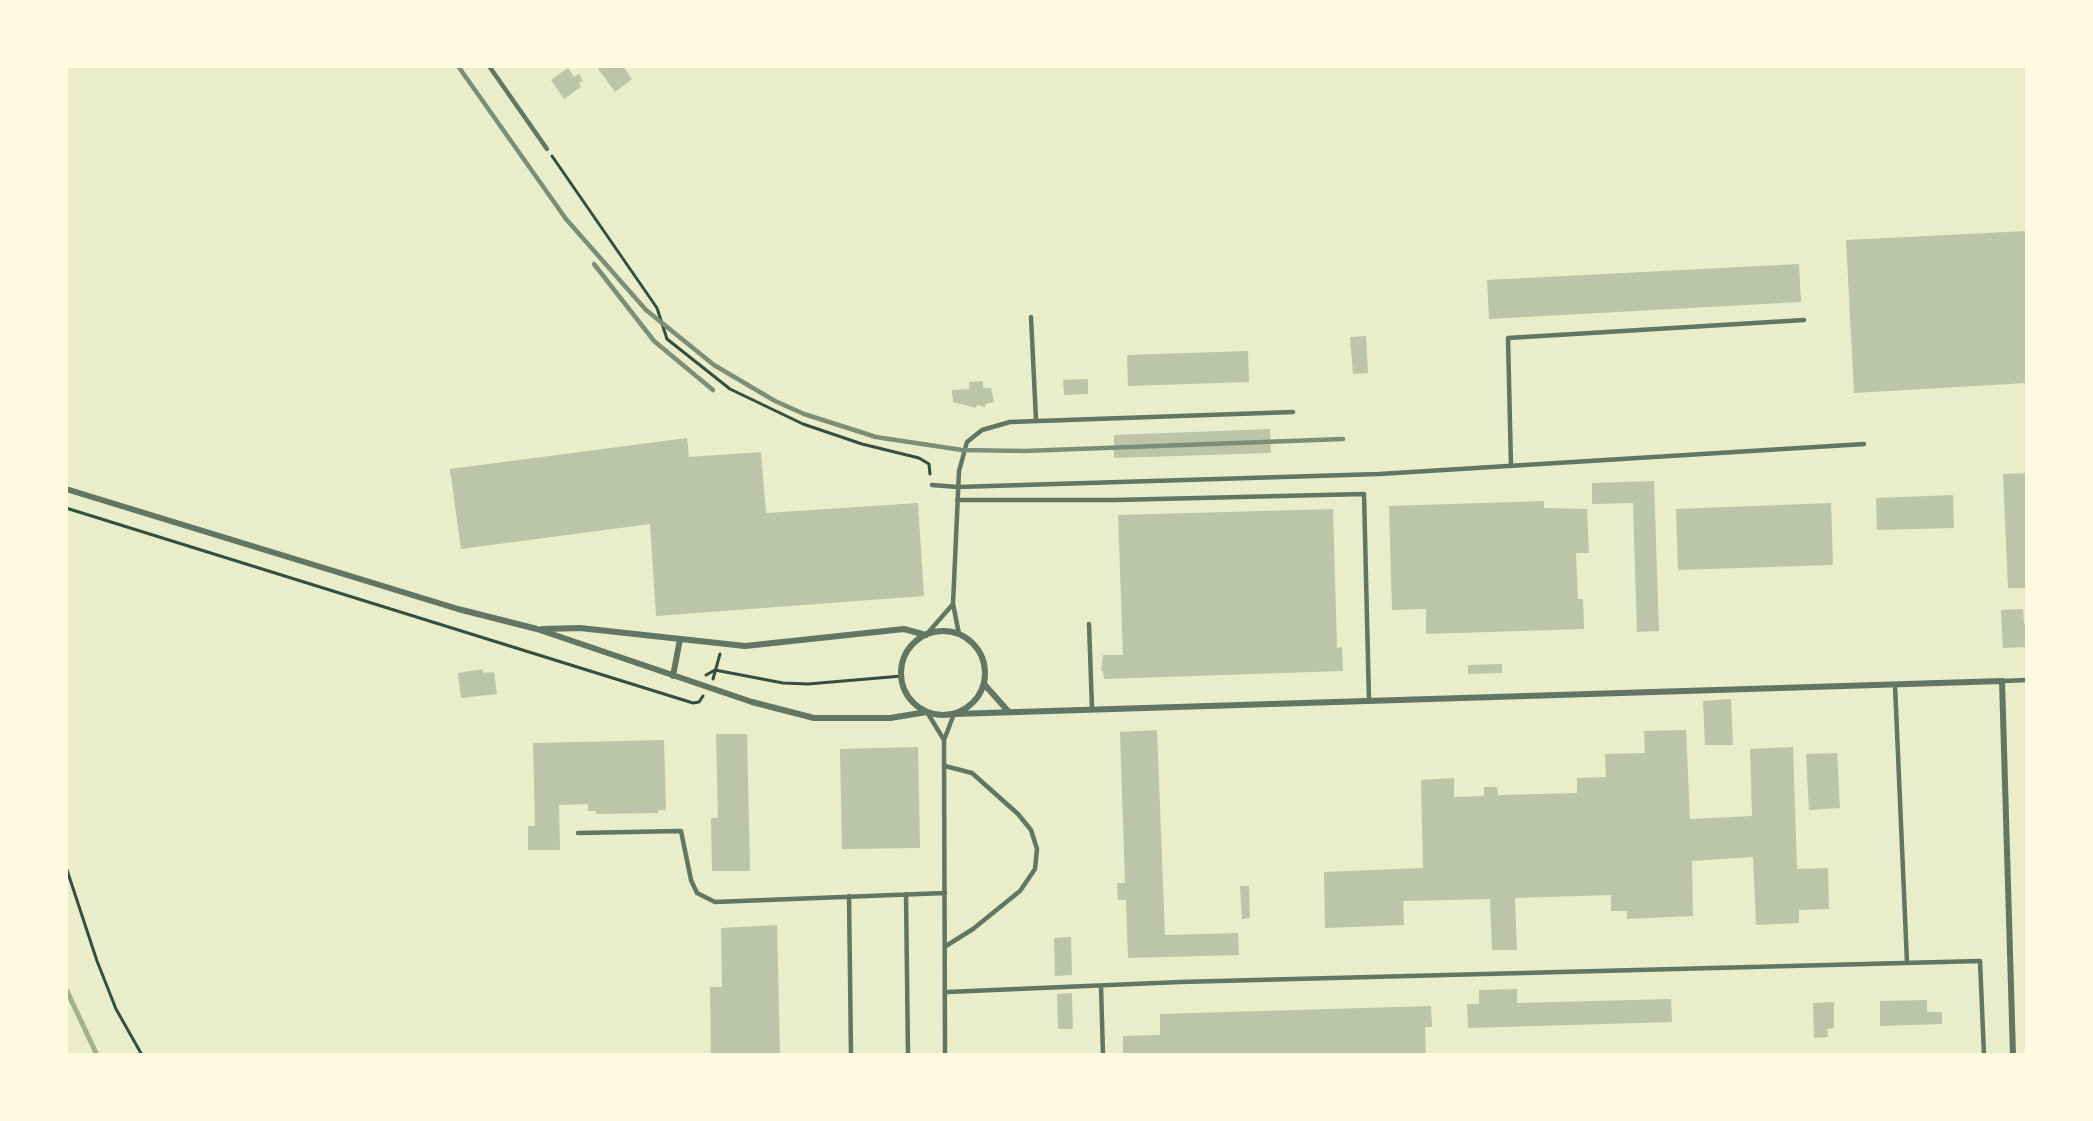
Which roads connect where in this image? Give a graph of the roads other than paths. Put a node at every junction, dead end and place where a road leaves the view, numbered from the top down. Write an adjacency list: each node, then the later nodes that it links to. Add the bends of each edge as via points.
1 (489, 66): 2 (lane)
2 (547, 149)
3 (1030, 317): 6 (lane)
4 (1804, 320): 8 (lane, via 1508,338)
5 (1293, 412): 6 (lane)
6 (1036, 420): 10 (lane, via 991,426 967,442)
7 (1864, 444): 8 (lane)
8 (1511, 466): 10 (lane)
9 (932, 485): 10 (lane)
10 (958, 487): 12 (lane)
11 (66, 489): 15 (street)
12 (957, 500): 13 (lane); 24 (lane, via 1364,494)
13 (953, 604): 16 (lane); 17 (lane)
14 (1089, 624): 25 (lane)
15 (537, 629): 18 (street, via 580,628); 19 (street)
16 (959, 634): 17 (street); 22 (street, via 982,655)
17 (926, 635): 18 (street, via 903,629 745,646); 27 (street, via 910,648 902,676 906,693)
18 (680, 639): 19 (street)
19 (673, 676): 27 (street, via 814,718 890,718)
20 (2027, 680): 21 (lane)
21 (2002, 681): 23 (street); 44 (street)
22 (984, 684): 26 (street); 28 (street, via 977,699)
23 (1895, 684): 24 (street); 36 (lane)
24 (1369, 700): 25 (street)
25 (1092, 709): 26 (street)
26 (1008, 711): 28 (street)
27 (927, 712): 28 (street); 29 (lane)
28 (954, 714): 29 (lane)
29 (944, 740): 30 (lane)
30 (945, 766): 32 (lane); 35 (lane, via 972,774 1018,814 1031,830 1037,849 1035,869 1020,891)
31 (578, 833): 34 (lane, via 681,831 697,893 715,902)
32 (945, 892): 33 (lane); 35 (lane)
33 (906, 894): 34 (lane); 40 (lane)
34 (849, 896): 39 (lane)
35 (946, 946): 38 (lane)
36 (1907, 963): 37 (lane); 43 (lane, via 1980,961)
37 (1101, 986): 38 (lane); 42 (lane)
38 (947, 992): 41 (lane)
39 (851, 1055)
40 (908, 1055)
41 (945, 1055)
42 (1103, 1055)
43 (1984, 1055)
44 (2013, 1055)

